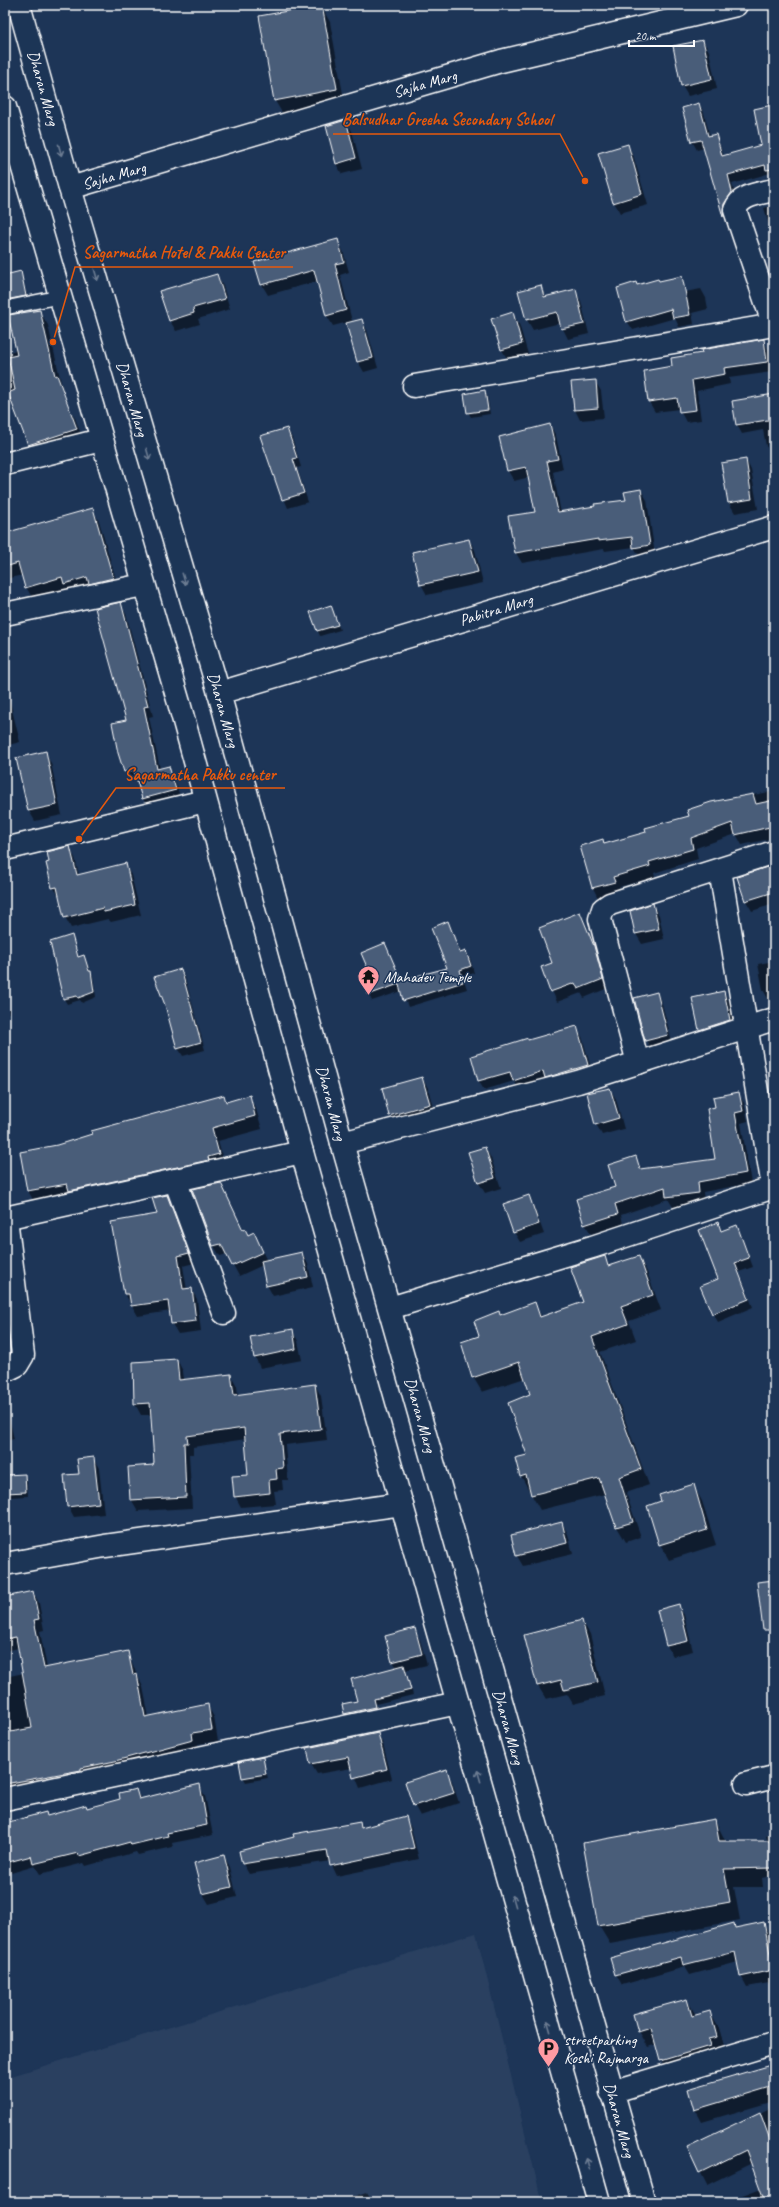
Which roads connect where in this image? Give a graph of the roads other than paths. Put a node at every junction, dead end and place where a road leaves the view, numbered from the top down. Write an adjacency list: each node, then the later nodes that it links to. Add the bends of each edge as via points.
1 (19, 5): 4 (street, Dharan Marg, one-way to 4)
2 (736, 5): 4 (street, Sajha Marg, via 501,61)
3 (5, 107): 6 (street)
4 (70, 188): 15 (street, Dharan Marg, one-way to 15)
5 (774, 190): 8 (street, via 743,198 735,210)
6 (59, 296): 7 (lane); 10 (street)
7 (5, 308)
8 (774, 325): 9 (street)
9 (414, 386)
10 (101, 440): 11 (street); 13 (street)
11 (5, 464)
12 (774, 527): 15 (street, Pabitra Marg)
13 (143, 584): 14 (street); 16 (street)
14 (5, 614)
15 (219, 693): 23 (street, Dharan Marg)
16 (206, 800): 17 (street); 24 (street)
17 (5, 849)
18 (774, 852): 19 (street)
19 (720, 870): 21 (street); 22 (street, via 610,904 600,914)
20 (774, 1019): 21 (street)
21 (747, 1030): 22 (street); 26 (street)
22 (638, 1064): 23 (street)
23 (342, 1143): 28 (street, Dharan Marg)
24 (302, 1152): 25 (street); 31 (street)
25 (175, 1180): 27 (street); 29 (street)
26 (774, 1187): 28 (street, via 592,1247)
27 (6, 1218): 30 (street, via 23,1355 16,1365)
28 (390, 1308): 38 (street, Dharan Marg)
29 (224, 1313)
30 (5, 1371)
31 (402, 1504): 32 (street, via 105,1546); 33 (street)
32 (5, 1564)
33 (458, 1703): 36 (street); 39 (street, one-way to 33)
34 (774, 1777): 35 (street)
35 (746, 1784)
36 (5, 1799)
37 (774, 2043): 38 (street)
38 (611, 2092): 40 (street, Dharan Marg)
39 (599, 2202)
40 (644, 2202)

